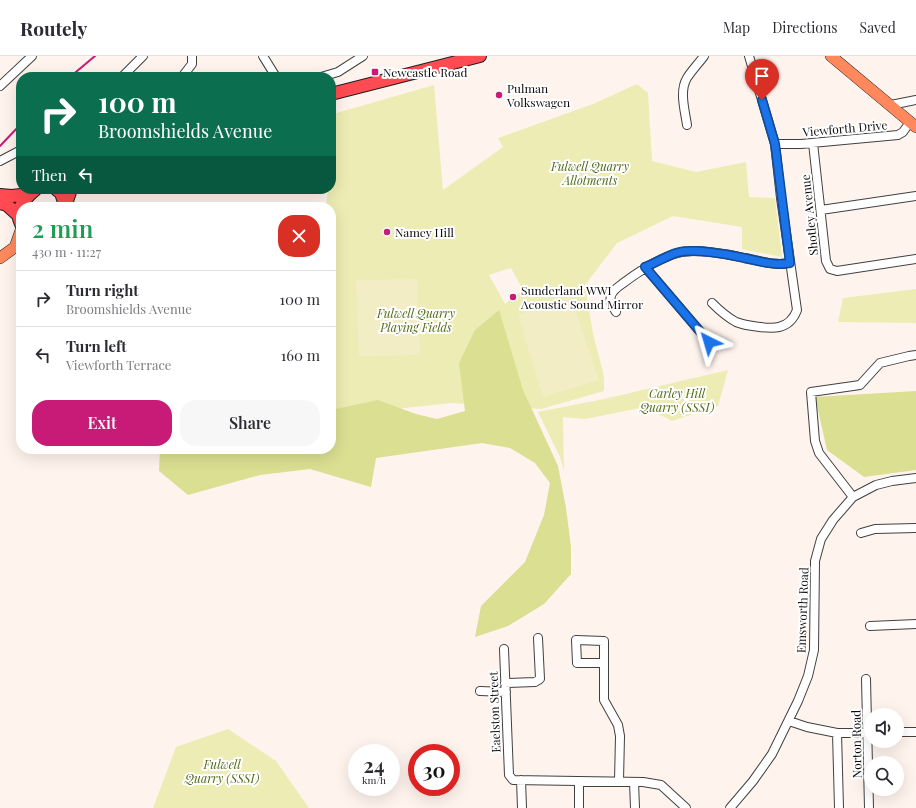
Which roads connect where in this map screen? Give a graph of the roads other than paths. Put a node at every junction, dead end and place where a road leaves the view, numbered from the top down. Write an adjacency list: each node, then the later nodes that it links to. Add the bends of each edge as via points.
1 (32, 56): 14 (street)
2 (143, 56): 10 (street)
3 (263, 56): 12 (street)
4 (363, 56): 13 (street)
5 (480, 56): 15 (highway)
6 (704, 56): 18 (street, via 686,79 684,87)
7 (749, 56): 21 (street)
8 (834, 56): 17 (main road)
9 (194, 62): 11 (street)
10 (127, 72)
11 (186, 72)
12 (273, 72)
13 (336, 73)
14 (0, 86)
15 (336, 93)
16 (916, 100): 17 (street)
17 (891, 105): 19 (main road)
18 (688, 125)
19 (913, 125): 20 (street, Viewforth Drive, via 898,135)
20 (813, 143): 21 (street, Viewforth Drive); 30 (street, Shotley Avenue)
21 (775, 144): 35 (street)
22 (16, 153): 23 (street)
23 (0, 161)
24 (22, 194): 26 (highway)
25 (31, 194): 28 (highway)
26 (0, 195)
27 (916, 196): 30 (street)
28 (25, 202)
29 (0, 203): 31 (highway, via 7,205)
30 (821, 210): 34 (street, Shotley Avenue, via 826,261 830,269 837,271)
31 (16, 215)
32 (16, 247): 33 (main road)
33 (0, 258)
34 (916, 259)
35 (790, 263): 36 (street, via 776,264 742,257 685,251); 37 (street, via 797,310 793,318 779,327 745,325 723,314)
36 (645, 267): 38 (street, via 612,293 610,304); 39 (street)
37 (712, 303)
38 (616, 311)
39 (709, 342)
40 (916, 355): 42 (street, via 880,363 860,385 811,392 815,441 819,452)
41 (916, 478): 42 (street, via 876,485)
42 (853, 497): 54 (street, Emsworth Road, via 821,539 816,561 814,650 808,676)
43 (916, 528): 44 (street, via 875,529)
44 (861, 533)
45 (916, 624): 46 (street)
46 (870, 626)
47 (538, 638): 51 (street, via 540,680)
48 (504, 649): 51 (street, Eaelston Street)
49 (604, 663): 62 (street, via 604,700 618,725 620,736)
50 (866, 679): 53 (street, Norton Road)
51 (505, 688): 52 (street); 60 (street, Eaelston Street, via 509,775 513,780)
52 (480, 691)
53 (868, 708)
54 (789, 721): 58 (street); 68 (street, Emsworth Road, via 772,754 753,782)
55 (904, 732): 56 (street)
56 (916, 732)
57 (864, 733): 58 (street)
58 (837, 734): 69 (street)
59 (869, 748): 70 (street, Norton Road)
60 (521, 780): 61 (street); 64 (street)
61 (579, 781): 62 (street); 65 (street)
62 (620, 781): 63 (street)
63 (634, 782): 66 (street); 67 (street, via 661,785)
64 (522, 808)
65 (579, 808)
66 (635, 808)
67 (686, 808)
68 (730, 808)
69 (839, 808)
70 (869, 808)

